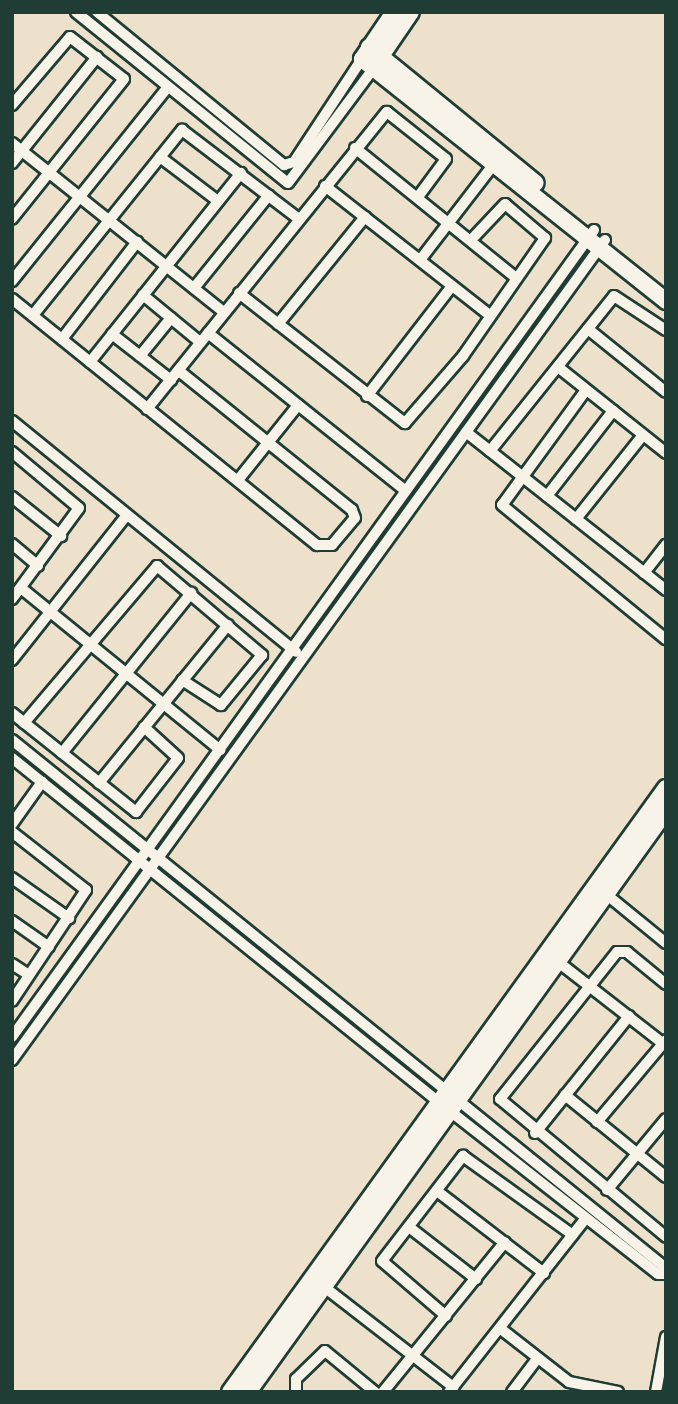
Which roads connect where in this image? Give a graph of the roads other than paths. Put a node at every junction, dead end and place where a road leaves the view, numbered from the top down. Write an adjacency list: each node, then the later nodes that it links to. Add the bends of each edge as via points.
1 (76, 12): 7 (street)
2 (97, 12): 6 (street, via 284,165 294,162)
3 (394, 12): 6 (street)
4 (411, 12): 6 (street)
5 (97, 57): 8 (street, via 66,39); 11 (street); 15 (street, via 124,82)
6 (371, 57): 7 (street, via 288,183); 14 (street); 27 (street)
7 (168, 87): 19 (street)
8 (12, 105)
9 (12, 143): 11 (street)
10 (355, 148): 17 (street); 20 (street); 20 (street, via 383,113 391,113 446,159)
11 (22, 150): 13 (street); 15 (street)
12 (160, 157): 16 (street, via 186,130); 21 (street); 25 (street)
13 (12, 163)
14 (494, 164): 26 (street); 27 (street)
15 (50, 173): 19 (street); 23 (street)
16 (241, 173): 18 (street); 21 (street)
17 (326, 186): 22 (street); 24 (street)
18 (269, 195): 24 (street); 35 (street)
19 (80, 197): 25 (street); 33 (street)
20 (418, 197): 26 (street)
21 (218, 201): 31 (street)
22 (365, 217): 30 (street); 45 (street)
23 (12, 219)
24 (299, 219): 37 (street)
25 (109, 220): 29 (street); 43 (street)
26 (448, 222): 28 (street); 30 (street)
27 (596, 239): 36 (street); 40 (street); 63 (street); 71 (street)
28 (471, 240): 32 (street); 32 (street, via 500,206 515,209 545,238)
29 (137, 242): 31 (street); 50 (street)
30 (420, 260): 34 (street)
31 (166, 266): 35 (street); 38 (street)
32 (515, 277): 42 (street)
33 (12, 281)
34 (452, 286): 42 (street); 58 (street)
35 (194, 288): 41 (street)
36 (666, 288)
37 (239, 293): 41 (street); 45 (street)
38 (143, 295): 44 (street); 49 (street)
39 (12, 299): 43 (street)
40 (666, 301)
41 (224, 312): 48 (street)
42 (488, 314): 58 (street, via 409,421 401,423)
43 (33, 316): 50 (street)
44 (171, 318): 51 (street); 52 (street)
45 (278, 324): 58 (street)
46 (588, 329): 47 (street, via 618,295); 54 (street); 57 (street)
47 (666, 330)
48 (208, 333): 51 (street); 59 (street)
49 (113, 334): 52 (street); 53 (street)
50 (62, 339): 53 (street)
51 (200, 342): 55 (street)
52 (140, 356): 55 (street)
53 (90, 362): 60 (street)
54 (558, 367): 56 (street); 66 (street)
55 (174, 375): 60 (street); 65 (street)
56 (586, 390): 61 (street); 69 (street)
57 (666, 392)
58 (367, 396)
59 (298, 405): 65 (street); 71 (street)
60 (148, 409): 70 (street)
61 (613, 411): 64 (street); 72 (street)
62 (12, 421): 74 (street)
63 (466, 432): 66 (street); 90 (street)
64 (643, 435): 68 (street); 75 (street)
65 (267, 443): 70 (street); 70 (street, via 352,510 352,522 322,548)
66 (490, 451): 69 (street)
67 (12, 452): 76 (street, via 77,503 79,513)
68 (666, 453)
69 (521, 475): 72 (street); 87 (street, via 504,508)
70 (238, 480)
71 (406, 491): 89 (street)
72 (547, 496): 75 (street)
73 (12, 497): 76 (street)
74 (127, 515): 85 (street); 89 (street)
75 (576, 519): 80 (street)
76 (61, 536): 79 (street)
77 (12, 544): 79 (street)
78 (666, 545): 80 (street)
79 (38, 566): 81 (street)
80 (644, 573): 82 (street)
81 (21, 587): 84 (street); 85 (street)
82 (666, 590)
83 (191, 593): 86 (street); 88 (street, via 157,566); 92 (street)
84 (12, 598)
85 (50, 611): 88 (street); 91 (street)
86 (228, 625): 93 (street); 93 (street, via 262,655 225,703 213,704)
87 (666, 639)
88 (89, 643): 92 (street); 96 (street)
89 (292, 649): 90 (street); 99 (street)
90 (304, 657): 109 (street)
91 (12, 660)
92 (126, 673): 94 (street); 100 (street)
93 (182, 680): 94 (street)
94 (162, 703): 97 (street); 99 (street)
95 (12, 713): 96 (street)
96 (24, 723): 100 (street)
97 (144, 727): 103 (street); 103 (street, via 178,758 142,809 132,811)
98 (12, 740): 108 (street)
99 (220, 750): 108 (street)
100 (62, 753): 103 (street)
101 (12, 758): 102 (street)
102 (42, 782): 106 (street); 110 (street)
103 (99, 783)
104 (666, 788): 113 (street)
105 (666, 811): 113 (street)
106 (12, 824)
107 (12, 832): 114 (street, via 85,886)
108 (148, 850): 109 (street); 110 (street)
109 (159, 859): 111 (street); 129 (street)
110 (140, 862): 111 (street); 125 (street)
111 (150, 870): 127 (street); 129 (street)
112 (12, 878): 114 (street)
113 (602, 891): 116 (street); 118 (street); 129 (street)
114 (69, 918): 117 (street)
115 (12, 921): 117 (street)
116 (666, 943)
117 (49, 947): 120 (street)
118 (557, 961): 122 (street); 129 (street)
119 (12, 964): 120 (street)
120 (29, 975): 123 (street)
121 (666, 984): 122 (street, via 622,952)
122 (591, 986): 124 (street); 132 (street, via 502,1093 504,1108)
123 (12, 1001)
124 (629, 1016): 126 (street); 128 (street)
125 (12, 1037)
126 (665, 1043): 131 (street)
127 (12, 1060)
128 (565, 1095): 131 (street); 132 (street)
129 (448, 1100): 137 (street); 142 (street); 146 (street); 154 (street)
130 (666, 1119): 133 (street)
131 (597, 1122): 133 (street)
132 (535, 1133): 135 (street)
133 (637, 1154): 134 (street); 135 (street)
134 (666, 1177)
135 (607, 1189): 140 (street)
136 (437, 1191): 138 (street); 139 (street, via 463,1156 473,1157); 141 (street)
137 (586, 1218): 139 (street); 144 (street)
138 (409, 1227): 145 (street); 147 (street, via 382,1265)
139 (573, 1235): 143 (street)
140 (666, 1237)
141 (505, 1242): 143 (street); 145 (street)
142 (666, 1268)
143 (544, 1273): 148 (street)
144 (666, 1274)
145 (476, 1279): 147 (street)
146 (323, 1286): 150 (street); 155 (street)
147 (446, 1316): 150 (street)
148 (500, 1329): 151 (street); 153 (street)
149 (666, 1337): 161 (street)
150 (413, 1357): 153 (street); 158 (street)
151 (537, 1359): 152 (street); 159 (street)
152 (568, 1387): 160 (street)
153 (451, 1389)
154 (230, 1392)
155 (248, 1392)
156 (296, 1392): 157 (street, via 296,1379 325,1351)
157 (375, 1392)
158 (383, 1392)
159 (512, 1392)
160 (618, 1392)
161 (656, 1392)

